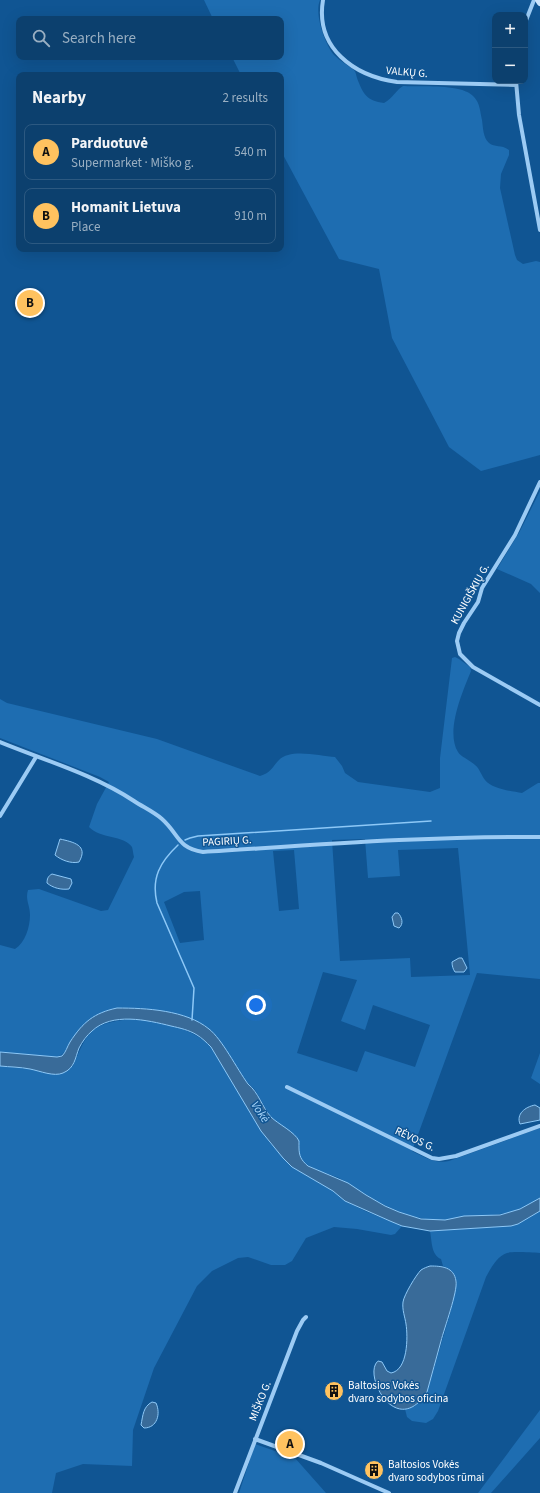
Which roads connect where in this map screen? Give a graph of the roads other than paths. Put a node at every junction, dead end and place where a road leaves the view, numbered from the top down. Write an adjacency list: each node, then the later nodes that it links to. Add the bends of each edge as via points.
1 (323, 0): 6 (street, VALKŲ G., via 321,12 328,39 334,50 354,67 371,76 397,82)
2 (534, 0): 5 (street)
3 (538, 0): 4 (main road)
4 (540, 3)
5 (528, 15)
6 (492, 83)
7 (516, 84): 8 (street, via 518,115)
8 (540, 230)
9 (540, 482): 10 (street, KUNIGIŠKIŲ G., via 515,535 482,588 478,602 464,623 457,641 460,654 473,667)
10 (540, 705)
11 (0, 742): 12 (street, PAGIRIŲ G.)
12 (36, 757): 13 (street); 14 (street, PAGIRIŲ G., via 120,791 162,820 186,848 194,851 406,839)
13 (0, 816)
14 (540, 837)
15 (287, 1088): 16 (street, RĖVOS G., via 432,1158 456,1156)
16 (540, 1126)
17 (306, 1317): 18 (street, MIŠKO G., via 297,1332)
18 (255, 1440): 19 (street, MIŠKO G.); 20 (street, via 321,1463)
19 (235, 1493)
20 (389, 1493)

